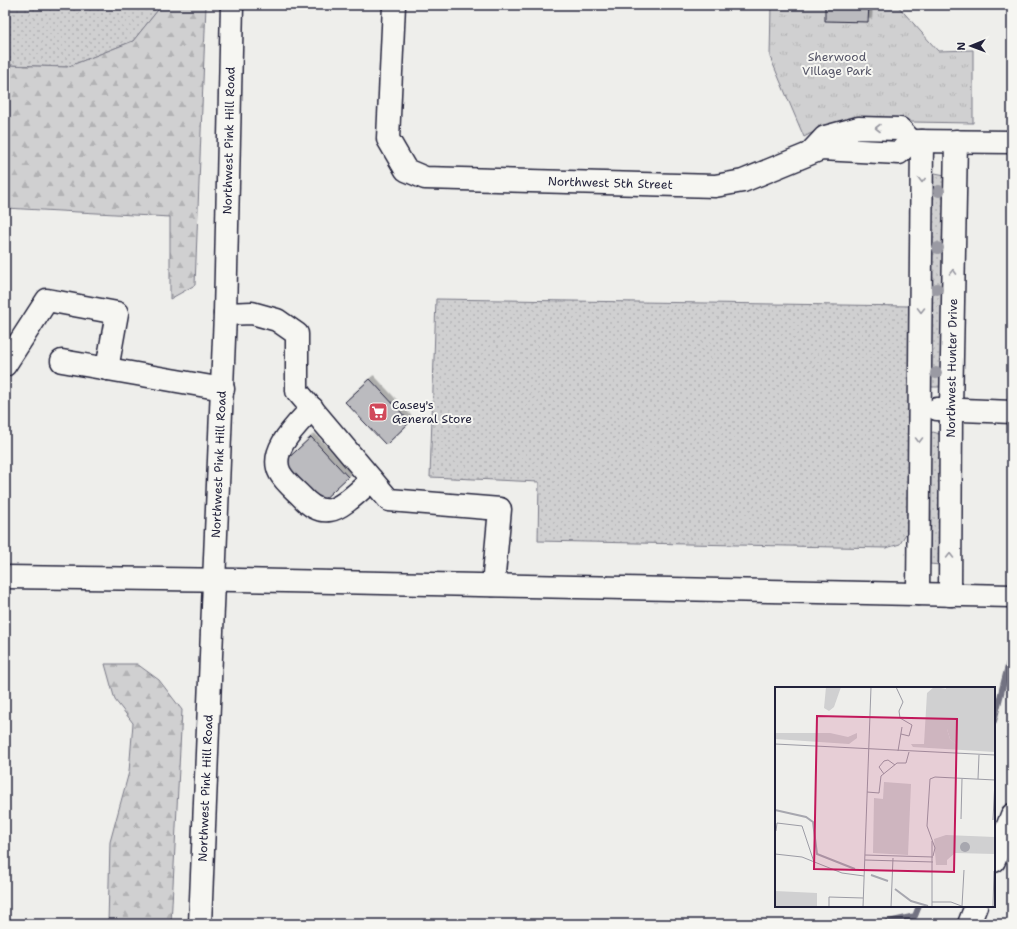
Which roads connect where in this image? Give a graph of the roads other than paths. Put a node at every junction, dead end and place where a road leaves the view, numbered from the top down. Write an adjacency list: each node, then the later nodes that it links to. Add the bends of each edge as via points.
1 (232, 5): 6 (main road, Northwest Pink Hill Road)
2 (394, 5): 3 (main road, Northwest 5th Street, via 388,139 406,170 425,178 716,186 743,182 810,153 825,137 858,128 900,129)
3 (917, 141): 4 (main road); 12 (main road, one-way to 12)
4 (956, 141): 5 (main road); 13 (main road, Northwest Hunter Drive, one-way to 4)
5 (1012, 142)
6 (225, 314): 10 (main road, Northwest Pink Hill Road); 11 (main road, via 252,313 277,320 296,334 298,391)
7 (62, 361): 9 (main road)
8 (5, 365): 9 (main road, via 47,300 117,313)
9 (107, 369): 10 (main road)
10 (222, 390): 17 (main road, Northwest Pink Hill Road)
11 (312, 408): 15 (main road); 15 (main road, via 291,432 279,451 277,463 285,480 314,508 331,510 340,506)
12 (919, 409): 13 (main road); 19 (main road, one-way to 19)
13 (951, 410): 14 (main road); 20 (main road, Northwest Hunter Drive, one-way to 13)
14 (1012, 412)
15 (372, 480): 18 (main road, via 389,500 500,509)
16 (5, 577): 17 (main road)
17 (214, 579): 18 (main road); 25 (main road, Northwest Pink Hill Road)
18 (493, 585): 19 (main road)
19 (918, 594): 20 (main road)
20 (950, 595): 21 (main road)
21 (1012, 596)
22 (1012, 815): 23 (main road)
23 (995, 858)
24 (976, 907): 26 (main road)
25 (200, 924)
26 (969, 924)

